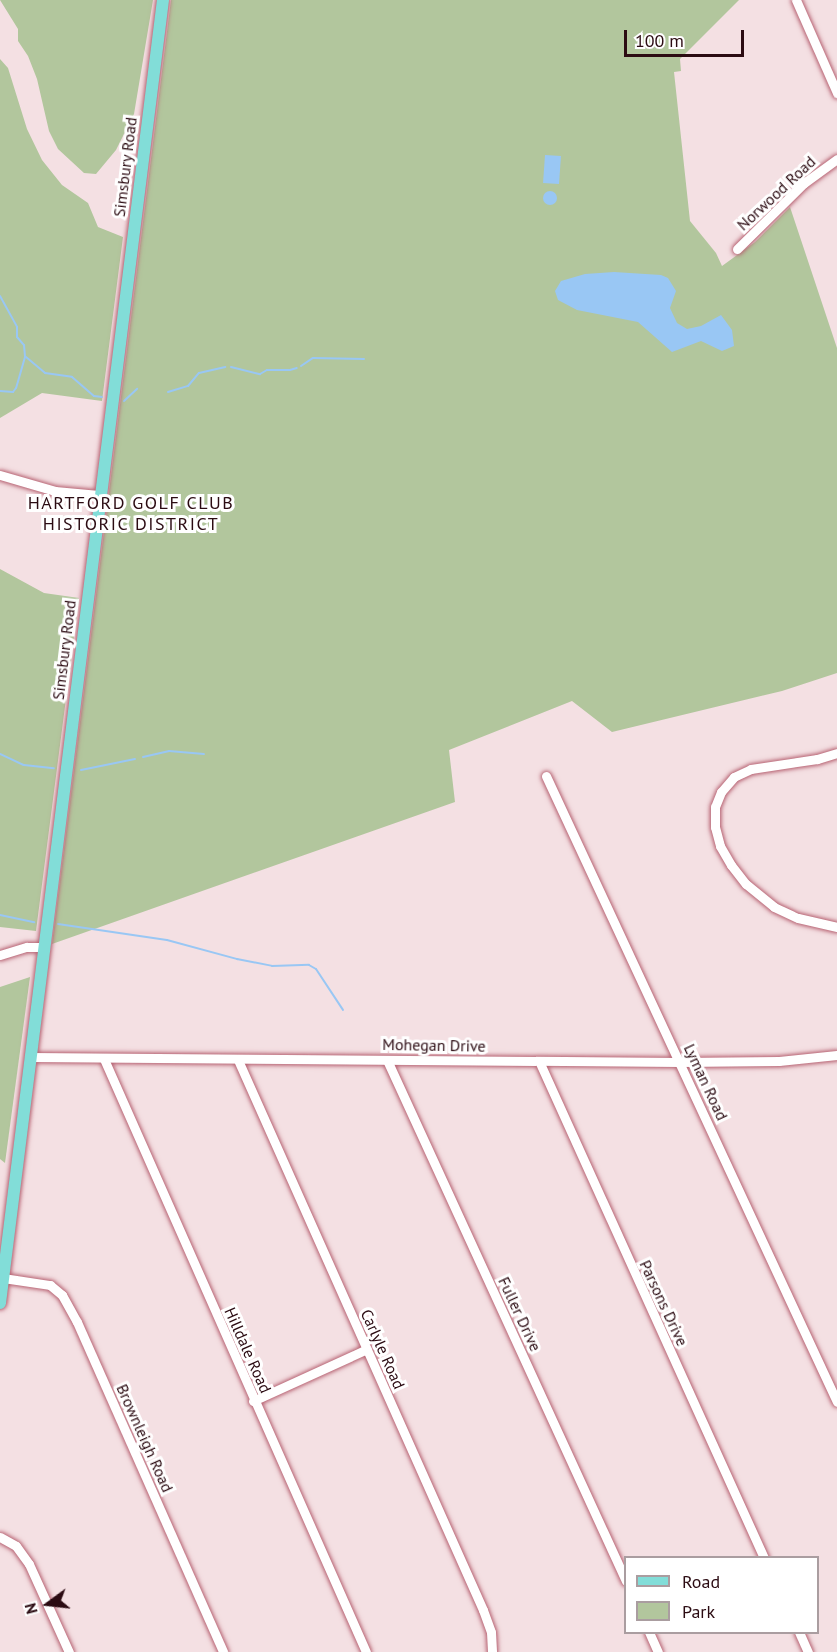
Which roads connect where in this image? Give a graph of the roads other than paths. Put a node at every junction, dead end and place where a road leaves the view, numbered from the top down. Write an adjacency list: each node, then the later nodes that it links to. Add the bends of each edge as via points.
1 (163, 0): 7 (main road, Simsbury Road)
2 (796, 0): 3 (street)
3 (837, 93)
4 (837, 159): 5 (street, Norwood Road, via 804,183)
5 (737, 249)
6 (0, 476): 7 (street, via 55,491)
7 (99, 495): 11 (main road, Simsbury Road)
8 (837, 753): 10 (street, via 750,769 734,777 715,807 715,827 720,846 746,884 798,918)
9 (546, 776): 19 (street, Lyman Road)
10 (837, 927)
11 (45, 947): 12 (street, via 27,947); 14 (main road, Simsbury Road)
12 (0, 955)
13 (837, 1055): 19 (street, Mohegan Drive, via 779,1061)
14 (30, 1057): 15 (street, Mohegan Drive); 20 (main road, Simsbury Road)
15 (104, 1059): 16 (street, Mohegan Drive); 23 (street, Hilldale Road)
16 (238, 1060): 17 (street, Mohegan Drive); 22 (street, Carlyle Road)
17 (387, 1060): 18 (street, Mohegan Drive); 27 (street, Fuller Drive)
18 (538, 1061): 19 (street, Mohegan Drive); 26 (street, Parsons Drive)
19 (680, 1062): 24 (street, Lyman Road)
20 (3, 1278): 21 (main road, Simsbury Road); 31 (street, Brownleigh Road, via 50,1285 62,1295)
21 (0, 1303)
22 (367, 1349): 23 (street); 33 (street, Carlyle Road, via 483,1610 491,1632)
23 (254, 1401): 32 (street, Hilldale Road)
24 (837, 1402)
25 (0, 1537): 30 (street, via 16,1546 29,1563)
26 (764, 1556)
27 (624, 1577)
28 (650, 1634): 34 (street)
29 (800, 1634): 35 (street)
30 (69, 1652)
31 (223, 1652)
32 (366, 1652)
33 (492, 1652)
34 (658, 1652)
35 (808, 1652)

